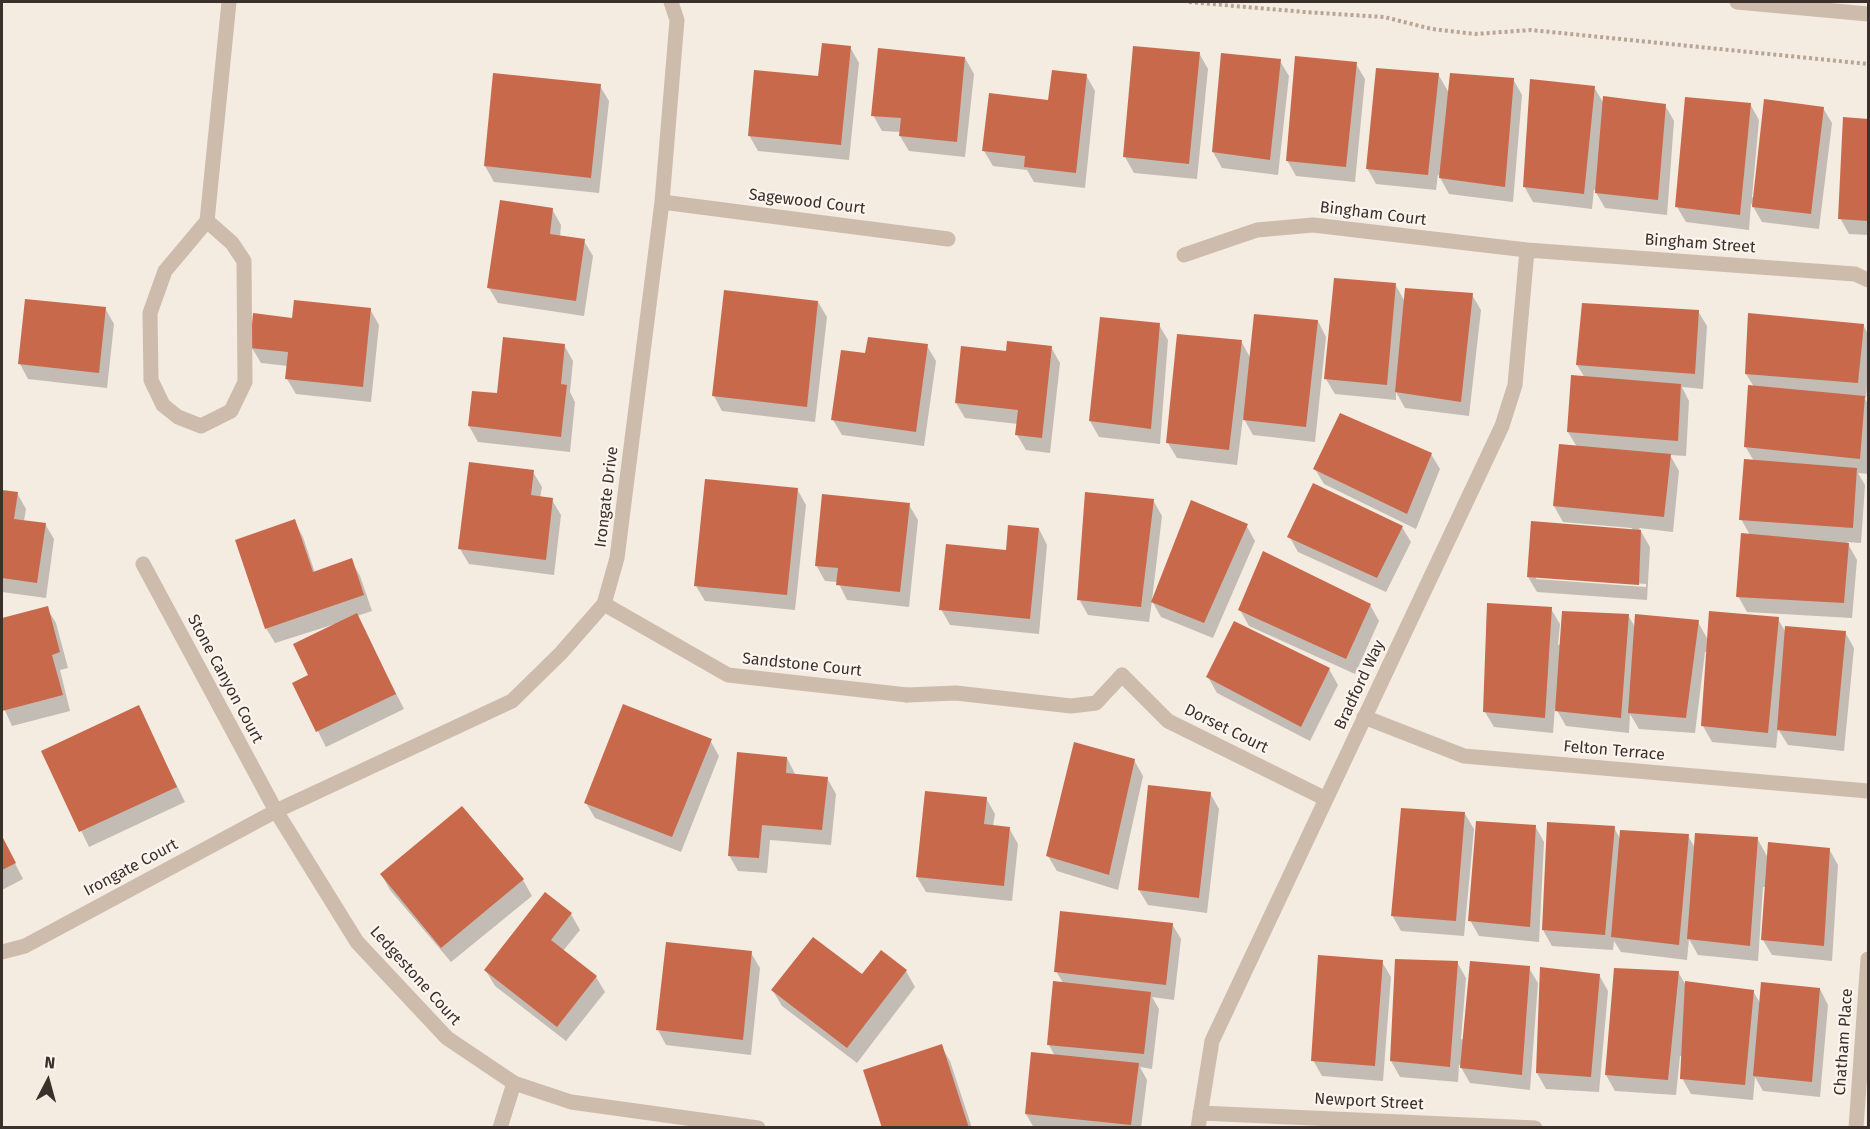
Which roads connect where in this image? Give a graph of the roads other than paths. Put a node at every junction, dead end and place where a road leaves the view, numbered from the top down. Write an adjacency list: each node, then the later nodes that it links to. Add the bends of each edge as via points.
1 (229, 2): 6 (street)
2 (671, 2): 5 (street, Irongate Drive, via 677,20)
3 (1737, 2): 4 (street)
4 (1869, 14)
5 (662, 202): 7 (street, Sagewood Court); 12 (street, Irongate Drive, via 617,558)
6 (207, 221): 6 (street, via 165,271 150,313 151,380 163,405 178,417 201,426 231,411 245,382 244,261 232,243)
7 (948, 238)
8 (1527, 250): 9 (street, Bingham Court, via 1313,225 1257,230); 10 (street, Bingham Street, via 1844,273); 14 (street, Bradford Way, via 1515,386 1502,426)
9 (1184, 255)
10 (1869, 280)
11 (143, 564): 17 (street, Stone Canyon Court)
12 (604, 604): 13 (street, Sandstone Court, via 728,675 1071,706 1096,703); 17 (street, Irongate Drive, via 512,701)
13 (1122, 675): 16 (street, Dorset Court, via 1168,721)
14 (1364, 717): 15 (street, Felton Terrace, via 1464,756); 16 (street, Bradford Way)
15 (1869, 790)
16 (1326, 799): 21 (street, Bradford Way, via 1212,1041)
17 (276, 811): 18 (street, Irongate Court, via 25,946); 20 (street, Ledgestone Court, via 357,942 447,1038)
18 (2, 952)
19 (1869, 959): 25 (street, Chatham Place)
20 (514, 1083): 22 (street); 23 (street, Ledgestone Court, via 571,1102)
21 (1199, 1120): 24 (street, Newport Street)
22 (500, 1128)
23 (758, 1128)
24 (1535, 1128)
25 (1856, 1128)

